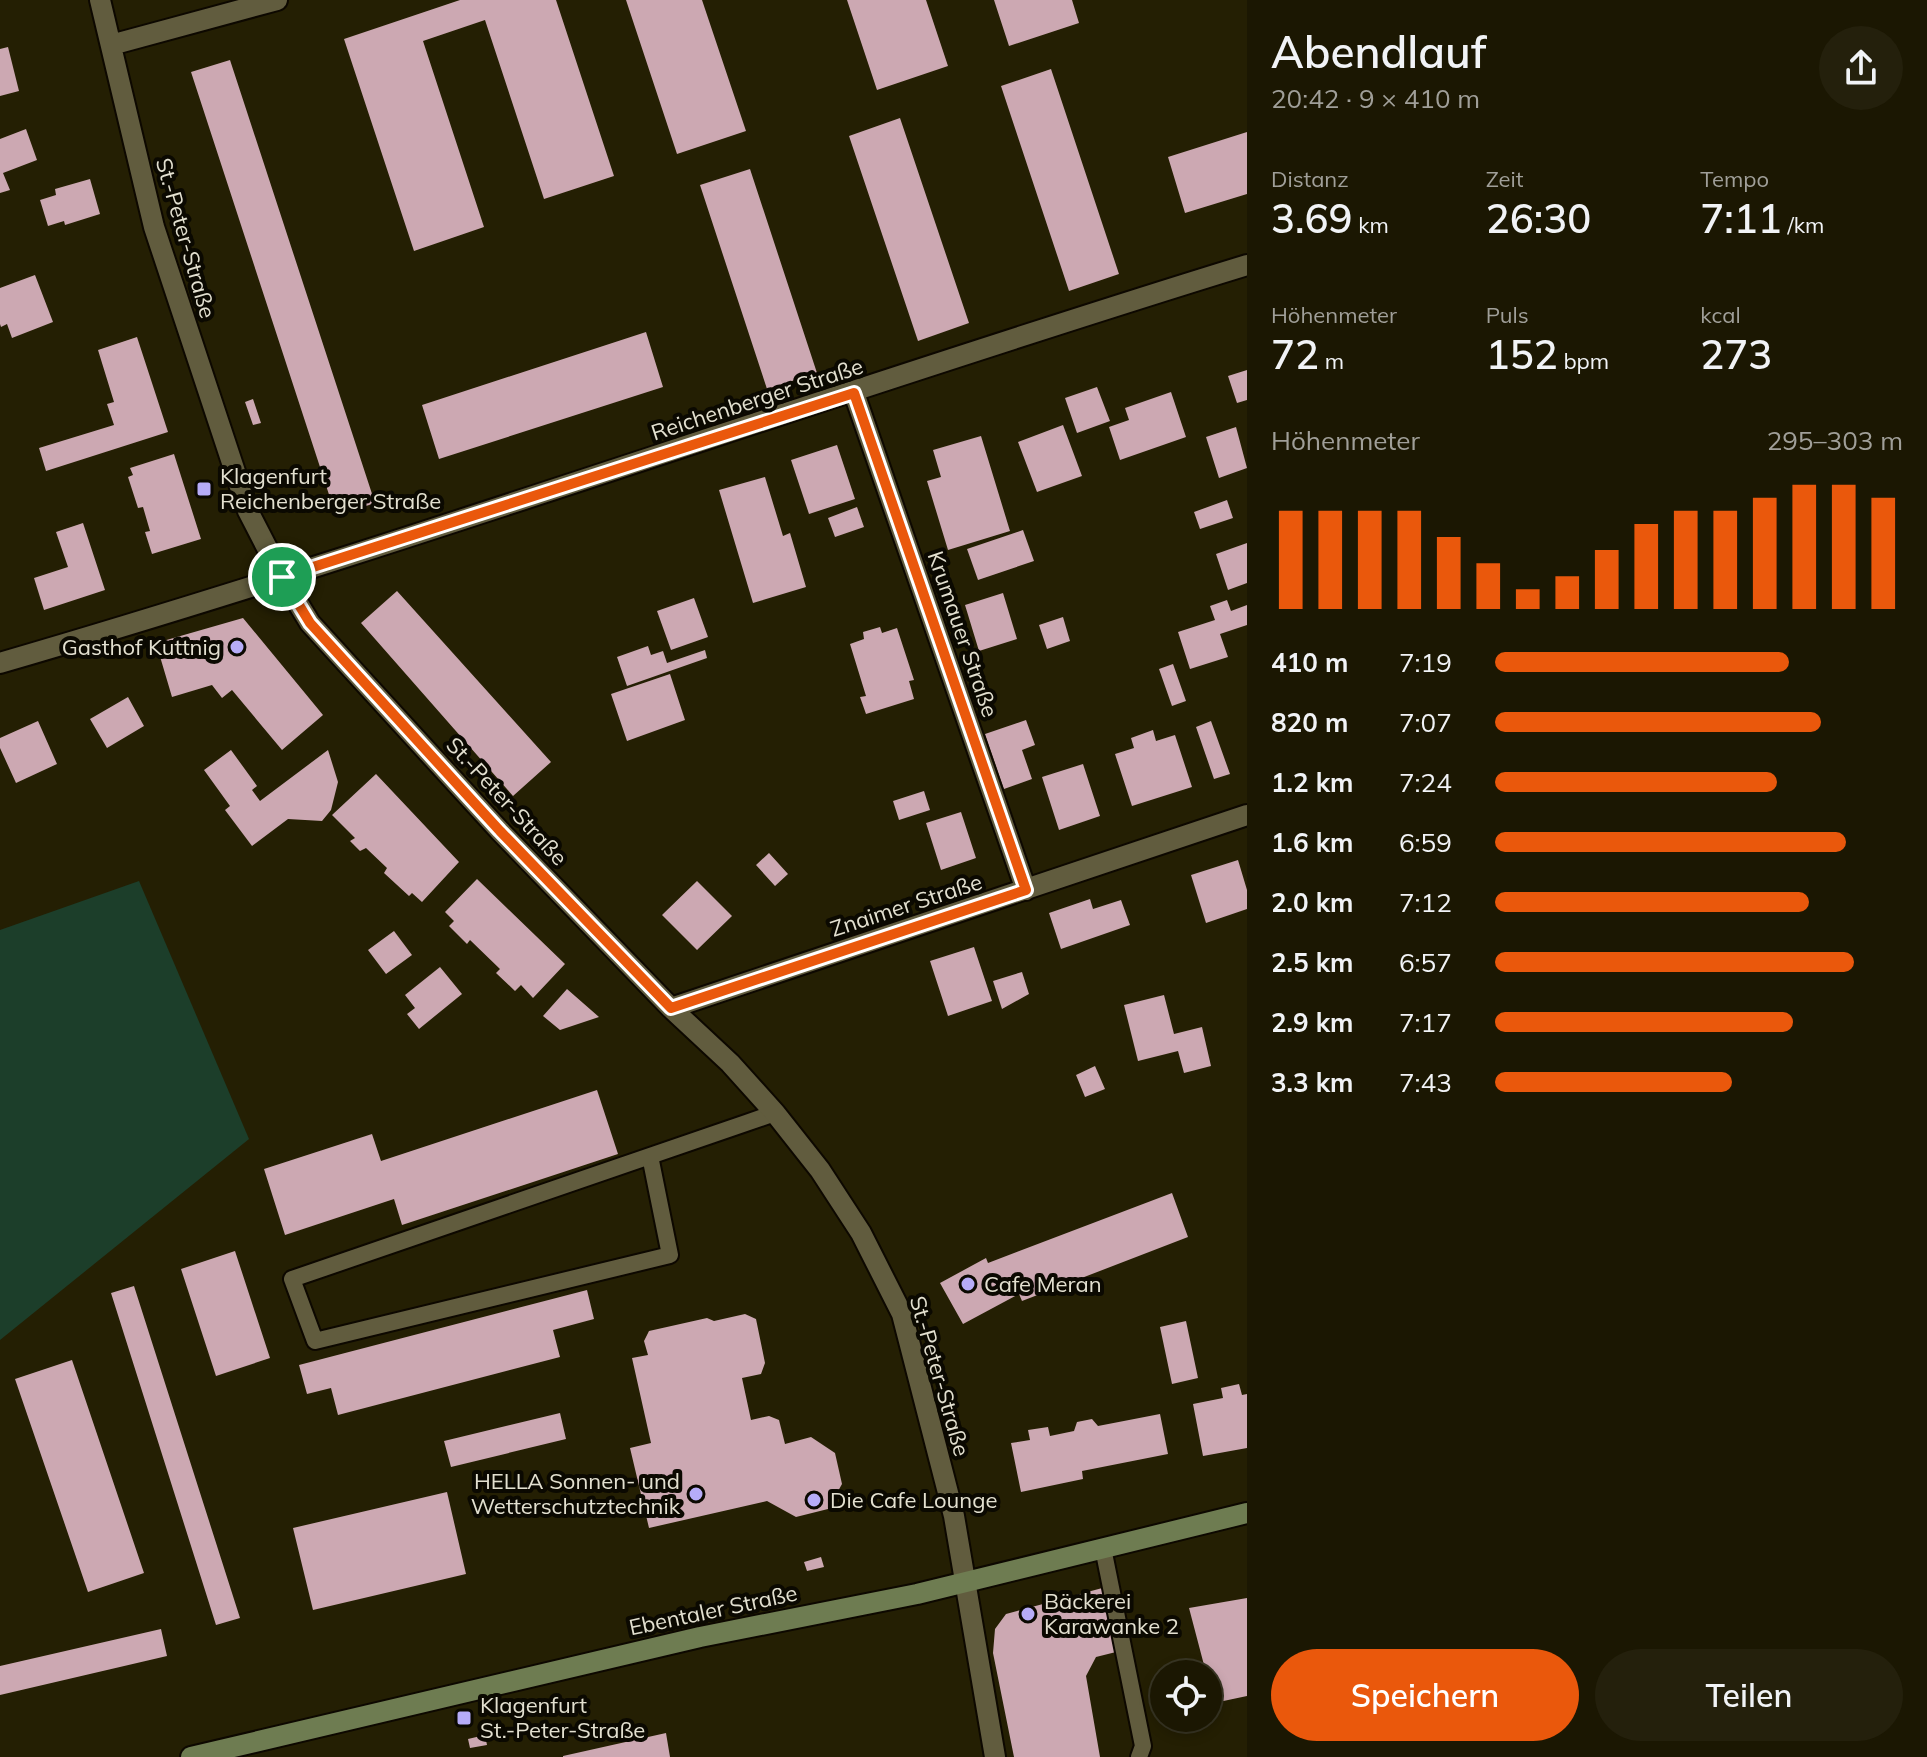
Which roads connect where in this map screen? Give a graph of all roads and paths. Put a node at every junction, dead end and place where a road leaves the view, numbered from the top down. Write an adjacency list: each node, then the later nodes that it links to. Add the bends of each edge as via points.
1 (100, 0): 3 (street, St.-Peter-Straße)
2 (277, 0): 3 (street)
3 (111, 45): 6 (street, St.-Peter-Straße, via 159,241 243,498)
4 (1247, 265): 5 (street, Reichenberger Straße, via 1004,339)
5 (854, 393): 6 (street, Reichenberger Straße); 9 (street, Krumauer Straße)
6 (282, 577): 7 (street, Reichenberger Straße); 10 (street, St.-Peter-Straße, via 310,623)
7 (0, 663)
8 (1247, 815): 9 (street, Znaimer Straße)
9 (1026, 890): 10 (street, Znaimer Straße)
10 (671, 1008): 11 (street, St.-Peter-Straße)
11 (775, 1113): 12 (lane); 15 (street, St.-Peter-Straße, via 861,1233 902,1314 954,1516)
12 (650, 1156): 12 (lane, via 292,1279 315,1341 670,1255)
13 (1247, 1513): 14 (main road, Ebentaler Straße)
14 (1103, 1548): 15 (main road, Ebentaler Straße); 18 (lane, via 1143,1746)
15 (964, 1582): 16 (main road, Ebentaler Straße, via 685,1640); 17 (street, St.-Peter-Straße)
16 (191, 1757)
17 (995, 1757)
18 (1139, 1757)

